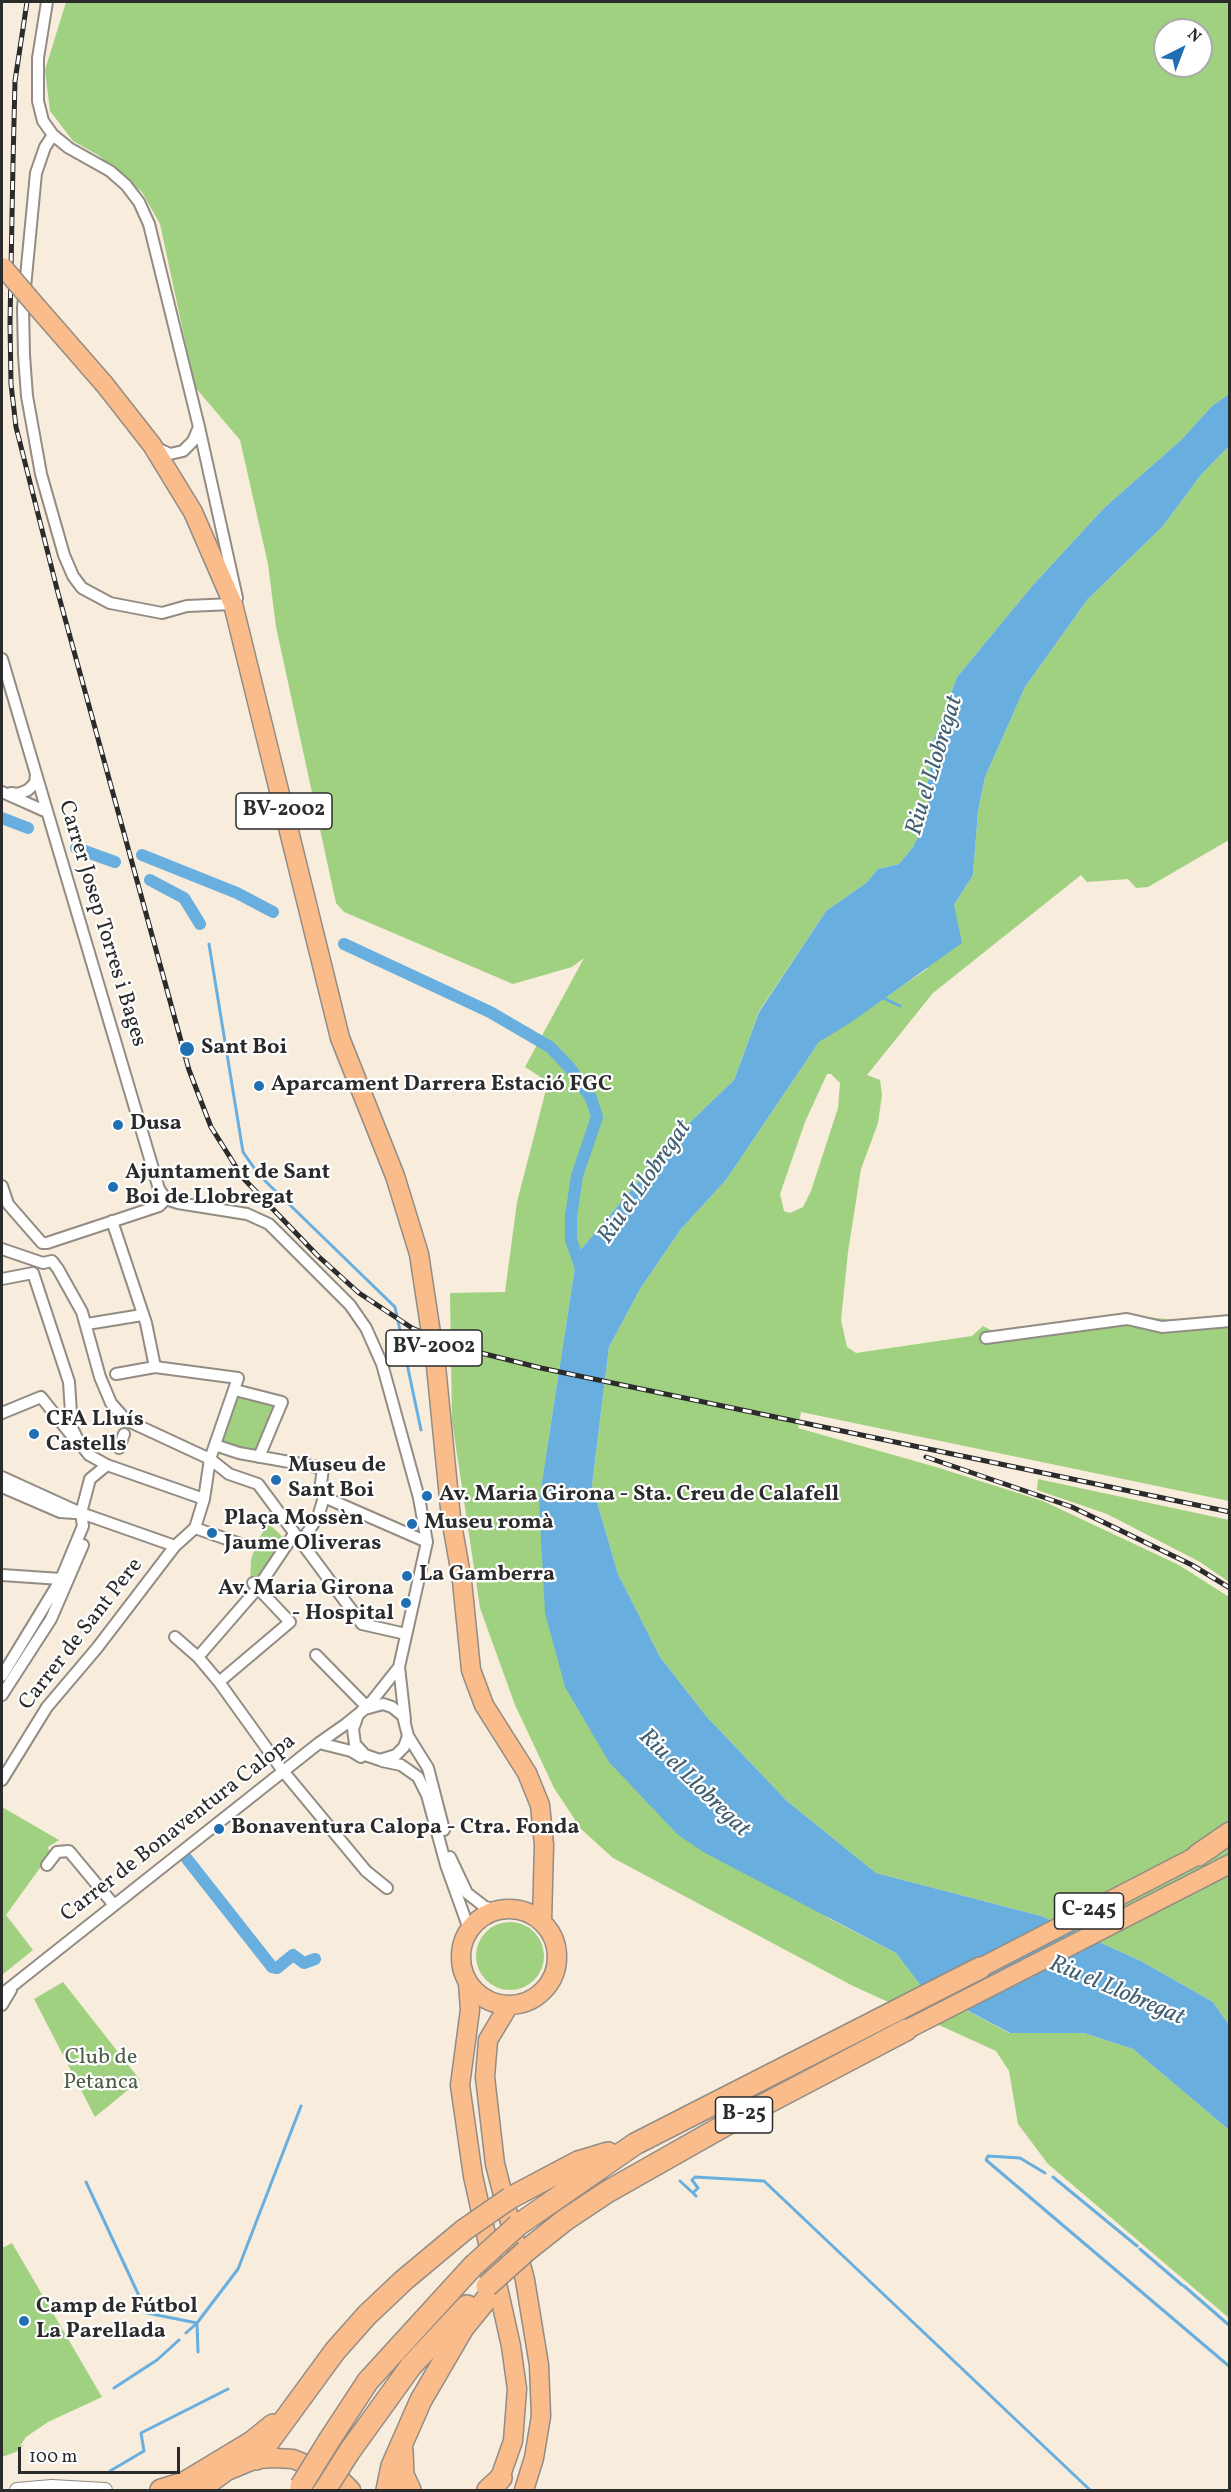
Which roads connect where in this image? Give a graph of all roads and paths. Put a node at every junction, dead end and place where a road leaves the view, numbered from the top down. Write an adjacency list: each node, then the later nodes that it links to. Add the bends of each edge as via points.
1 (47, 2): 2 (street, via 38,58 38,101 43,121)
2 (53, 135): 4 (street, via 110,171 140,202 149,224); 6 (street, via 36,173 23,308 24,356 41,474 64,555 82,588 110,603 162,613 187,606)
3 (2, 266): 5 (main road, BV-2002, bridge, via 105,384)
4 (199, 427): 5 (street, via 183,451 166,453); 7 (street, via 231,562)
5 (152, 445): 6 (main road, BV-2002, via 193,512)
6 (233, 604): 7 (main road, BV-2002)
7 (246, 652): 69 (main road, BV-2002, via 340,1038 403,1196 419,1254 471,1670 484,1705 519,1758 537,1797 544,1845)
8 (2, 659): 9 (street, Carrer Josep Torres i Bages)
9 (36, 774): 10 (street, via 35,783 28,790 18,794); 11 (street, Carrer Josep Torres i Bages)
10 (2, 792): 11 (street)
11 (47, 812): 13 (street, Carrer Josep Torres i Bages, via 159,1189)
12 (2, 1187): 15 (street, via 8,1204 42,1243)
13 (166, 1199): 14 (street, via 159,1206); 43 (street, via 263,1220 357,1315 374,1344 390,1386)
14 (112, 1221): 15 (street); 20 (street)
15 (47, 1243): 17 (street)
16 (2, 1249): 17 (street)
17 (43, 1263): 18 (street); 22 (street, via 52,1261 69,1285)
18 (33, 1273): 19 (street); 29 (street, via 69,1382 72,1428)
19 (2, 1279)
20 (142, 1315): 22 (street); 24 (street)
21 (1230, 1321): 23 (street, via 1162,1327 1127,1319)
22 (87, 1324): 32 (street, via 111,1403 129,1422)
23 (987, 1338)
24 (155, 1367): 25 (street); 26 (street, via 238,1378)
25 (116, 1374)
26 (235, 1390): 30 (street); 33 (street, via 282,1402)
27 (2, 1413): 29 (street, via 41,1397)
28 (124, 1434): 31 (street)
29 (79, 1442): 34 (street, via 89,1455)
30 (215, 1444): 32 (street); 33 (street)
31 (119, 1448)
32 (206, 1457): 38 (street); 42 (street, via 231,1474 258,1484)
33 (259, 1457): 37 (street, via 322,1468 320,1491)
34 (109, 1463): 38 (street); 39 (street, via 90,1479)
35 (2, 1477): 39 (street)
36 (2, 1487): 39 (street, via 60,1512)
37 (324, 1497): 42 (street, via 318,1517); 43 (street)
38 (204, 1501): 41 (street)
39 (81, 1513): 40 (street); 45 (street)
40 (83, 1526): 47 (street); 56 (street, via 88,1533 51,1619)
41 (195, 1528): 44 (street); 45 (street)
42 (298, 1538): 48 (street); 49 (street, via 362,1624)
43 (427, 1542): 49 (street)
44 (238, 1543)
45 (175, 1546): 63 (street, Carrer de Sant Pere, via 98,1648 47,1707)
46 (2, 1575): 47 (street)
47 (61, 1579): 54 (street)
48 (255, 1586): 52 (street); 55 (street, via 290,1622)
49 (406, 1634): 53 (street)
50 (175, 1637): 52 (street)
51 (316, 1655): 57 (street)
52 (198, 1657): 55 (street)
53 (399, 1667): 57 (street); 58 (street)
54 (2, 1676)
55 (219, 1682): 62 (street)
56 (2, 1695)
57 (364, 1709): 58 (street, Carrer de Bonaventura Calopa, via 383,1704 396,1709); 60 (street, Carrer de Bonaventura Calopa); 61 (street, via 354,1724 353,1739 361,1752)
58 (405, 1719): 59 (street)
59 (408, 1736): 61 (street, via 396,1755 386,1760); 72 (street, via 428,1768 450,1857 463,1887 474,1900)
60 (319, 1743): 61 (street); 62 (street, Carrer de Bonaventura Calopa)
61 (374, 1759): 74 (street, via 401,1765 418,1777)
62 (284, 1770): 70 (street, via 366,1871); 71 (street, Carrer de Bonaventura Calopa)
63 (2, 1780)
64 (1230, 1833): 66 (highway)
65 (1230, 1839): 66 (main road, C-245)
66 (1198, 1855): 75 (main road, C-245)
67 (47, 1865): 71 (street, via 63,1846)
68 (1226, 1865): 82 (main road, C-245)
69 (543, 1878): 72 (main road, via 531,1893); 73 (main road, BV-2002)
70 (387, 1888)
71 (114, 1905): 76 (street, Carrer de Bonaventura Calopa)
72 (505, 1910): 73 (main road, via 528,1913); 74 (main road, via 484,1916)
73 (542, 1922): 79 (main road, via 556,1947 553,1977 534,1998)
74 (469, 1929): 77 (main road, via 461,1956)
75 (980, 1968): 81 (highway, C-245)
76 (21, 1979): 78 (street, Carrer de Bonaventura Calopa); 80 (street, Carrer de Bonaventura Calopa)
77 (468, 1983): 79 (main road, via 484,1998); 89 (main road, via 470,2010 460,2085 473,2176 517,2389 513,2441)
78 (2, 1994)
79 (509, 2005): 99 (main road, via 488,2040 485,2077 495,2164 525,2280 539,2365 541,2416)
80 (2, 2006)
81 (862, 2029): 84 (highway, B-25)
82 (906, 2030): 83 (highway, C-245)
83 (884, 2042): 85 (highway, B-25, bridge, via 607,2192)
84 (635, 2144): 86 (highway, bridge, via 578,2162 510,2198 464,2230 367,2315); 90 (highway, B-25, bridge, via 518,2225 473,2266 368,2381)
85 (488, 2291): 87 (highway, via 421,2400); 95 (highway, B-25, bridge, via 411,2366)
86 (292, 2410): 88 (highway); 93 (highway, via 252,2442 183,2483)
87 (401, 2447): 97 (highway); 98 (highway, via 403,2475)
88 (256, 2460): 94 (main road, via 227,2471); 96 (main road, via 293,2459 340,2479)
89 (495, 2486)
90 (299, 2488)
91 (17, 2490): 92 (street)
92 (105, 2490)
93 (161, 2490)
94 (201, 2490)
95 (325, 2490)
96 (351, 2490)
97 (387, 2490)
98 (410, 2490)
99 (524, 2490)

